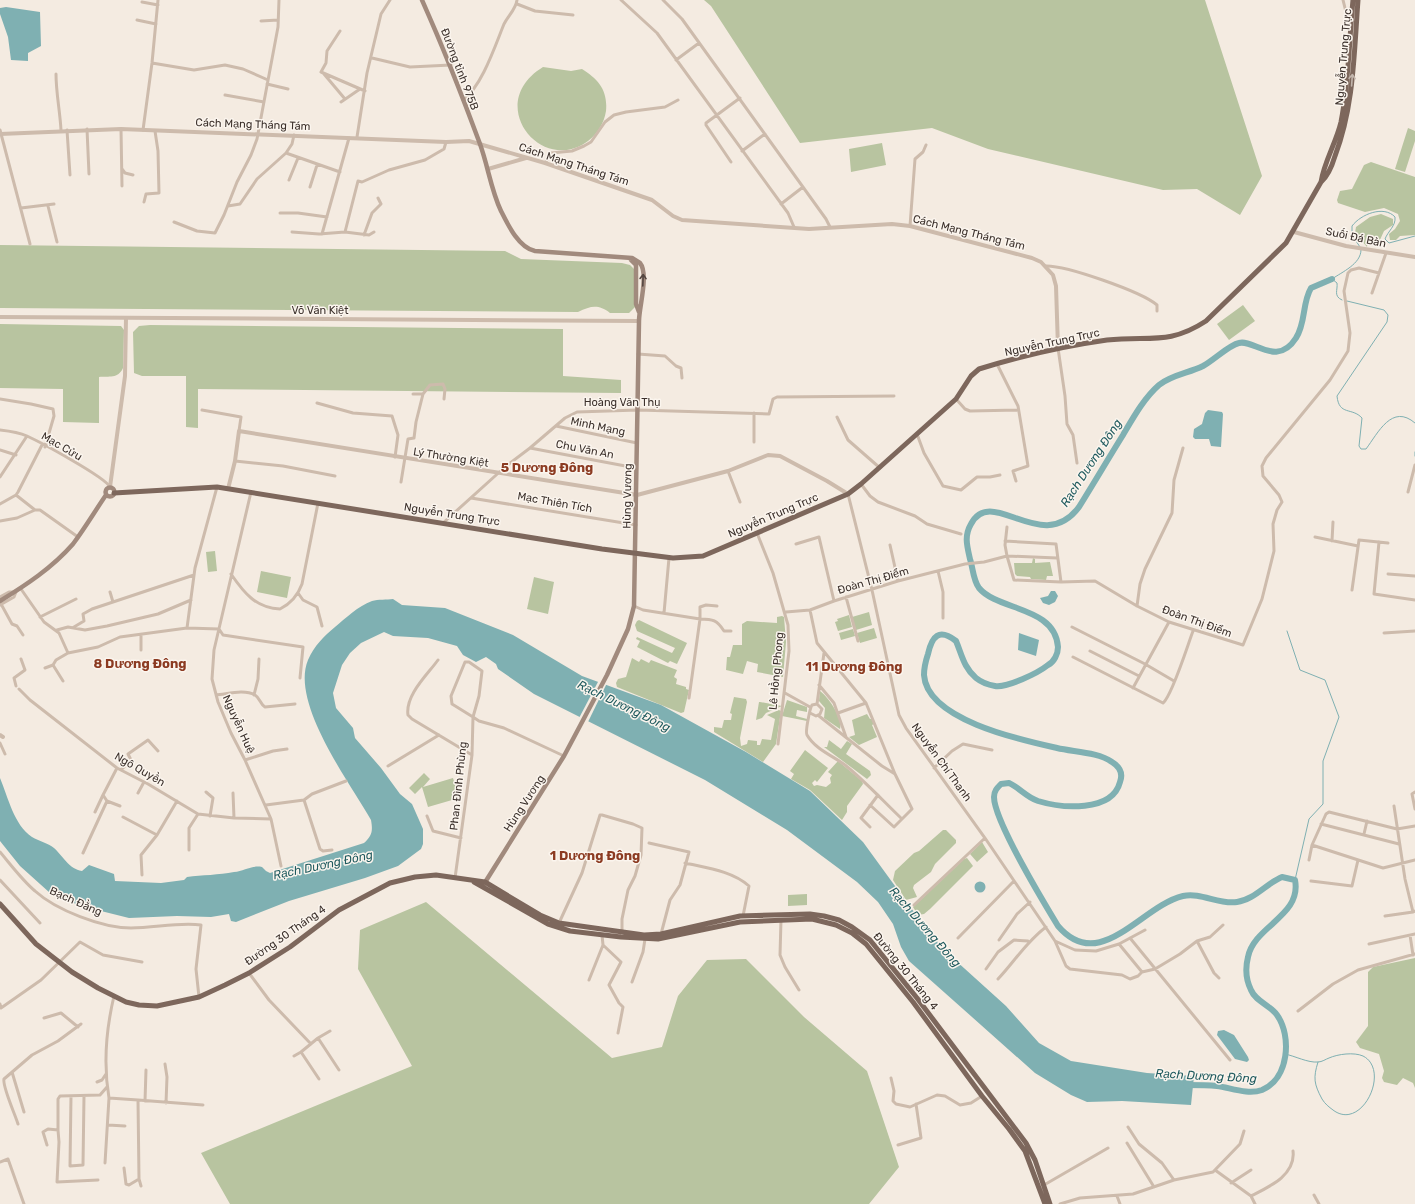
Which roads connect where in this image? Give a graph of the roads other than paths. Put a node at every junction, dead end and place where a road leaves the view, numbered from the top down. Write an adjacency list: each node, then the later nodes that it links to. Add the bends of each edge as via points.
1 (158, 0): 13 (street)
2 (279, 0): 17 (street)
3 (390, 0): 22 (street, via 381,14)
4 (422, 0): 25 (main road, Đường tỉnh 975B)
5 (517, 0): 12 (street)
6 (621, 0): 23 (street, via 657,33)
7 (663, 0): 21 (street, via 682,19)
8 (1343, 0): 15 (street, via 1346,12)
9 (1353, 0): 15 (main road, Nguyễn Trung Trực)
10 (1358, 0): 70 (main road, Nguyễn Trung Trực, one-way to 10, via 1334,160 1348,114 1352,92)
11 (142, 2): 13 (street)
12 (517, 4): 14 (street, via 535,11); 36 (street, via 505,23 494,53 473,92)
13 (158, 6): 19 (street)
14 (573, 15)
15 (1351, 17): 70 (main road, Nguyễn Trung Trực, via 1342,116)
16 (137, 20): 19 (street)
17 (278, 20): 18 (street); 28 (street)
18 (261, 21)
19 (156, 24): 24 (street)
20 (340, 31): 27 (street, via 327,51 326,63 321,72)
21 (699, 43): 23 (street); 34 (street)
22 (372, 58): 25 (street, via 410,67); 32 (street)
23 (676, 60): 40 (street)
24 (152, 63): 28 (street, via 194,70 224,65 244,69); 45 (street)
25 (451, 65): 36 (main road, Đường tỉnh 975B)
26 (56, 74): 43 (street)
27 (324, 74): 31 (street); 35 (street)
28 (268, 80): 29 (street)
29 (267, 84): 30 (street); 38 (street)
30 (288, 89)
31 (360, 89): 32 (street); 35 (street)
32 (365, 91): 52 (street)
33 (225, 95): 38 (street)
34 (740, 98): 40 (street); 49 (street)
35 (345, 99): 39 (street)
36 (463, 100): 54 (main road, Đường tỉnh 975B)
37 (678, 100): 61 (street, via 665,107 614,115 605,122 591,142 572,151 551,153)
38 (264, 102): 48 (street)
39 (341, 102)
40 (716, 116): 56 (street); 60 (street, via 706,125)
41 (87, 129): 42 (street, Cách Mạng Tháng Tám); 44 (street, Cách Mạng Tháng Tám); 66 (street)
42 (121, 129): 45 (street, Cách Mạng Tháng Tám); 63 (street)
43 (61, 130): 44 (street, Cách Mạng Tháng Tám); 47 (street, Cách Mạng Tháng Tám)
44 (67, 130): 67 (street)
45 (143, 130): 46 (street, Cách Mạng Tháng Tám)
46 (155, 131): 48 (street, Cách Mạng Tháng Tám); 75 (street, via 159,193 146,194)
47 (0, 132): 80 (street)
48 (259, 134): 50 (street, Cách Mạng Tháng Tám); 79 (street)
49 (765, 134): 56 (street); 73 (street)
50 (294, 135): 51 (street, Cách Mạng Tháng Tám); 57 (street)
51 (349, 137): 52 (street, Cách Mạng Tháng Tám); 65 (street)
52 (357, 137): 53 (street, Cách Mạng Tháng Tám)
53 (446, 142): 54 (street, Cách Mạng Tháng Tám, via 469,141); 88 (street, via 444,149 425,160 389,170 362,182 358,181)
54 (480, 145): 58 (street, Cách Mạng Tháng Tám); 64 (main road, Hùng Vương)
55 (926, 145): 84 (street, via 924,152 915,159)
56 (742, 152): 77 (street)
57 (286, 153): 59 (street); 79 (street, via 257,179 240,204)
58 (528, 157): 61 (street, Cách Mạng Tháng Tám); 64 (street)
59 (298, 158): 62 (street); 69 (street)
60 (731, 162)
61 (545, 163): 85 (street, Cách Mạng Tháng Tám, via 652,200 682,220)
62 (317, 165): 65 (street); 72 (street)
63 (122, 169): 68 (street, via 125,173); 71 (street)
64 (488, 169): 103 (main road, Hùng Vương, via 501,211 526,247 535,251 626,257 633,260 636,265 636,304)
65 (340, 172): 82 (street)
66 (89, 174)
67 (70, 175)
68 (133, 175)
69 (289, 180)
70 (1321, 182): 90 (main road, Nguyễn Trung Trực)
71 (122, 186)
72 (310, 187)
73 (804, 187): 77 (street); 86 (street)
74 (378, 198): 92 (street, via 381,204 372,212)
75 (144, 202)
76 (54, 204): 78 (street)
77 (781, 204): 85 (street)
78 (48, 206): 80 (street); 93 (street)
79 (228, 206): 83 (street, via 215,233 197,231)
80 (21, 208): 94 (street)
81 (280, 213): 82 (street)
82 (326, 218): 91 (street)
83 (174, 222)
84 (910, 226): 86 (street, Cách Mạng Tháng Tám, via 892,224); 97 (street, Cách Mạng Tháng Tám, via 1032,258)
85 (794, 227): 86 (street, Cách Mạng Tháng Tám)
86 (830, 227)
87 (292, 232): 91 (street)
88 (345, 232): 91 (street); 92 (street)
89 (374, 232): 92 (street, via 371,235)
90 (1294, 232): 95 (street, Suối Đá Bàn, via 1346,246); 104 (main road, Nguyễn Trung Trực, via 1247,283 1206,321 1191,331 1167,338 1108,340)
91 (322, 234)
92 (364, 234)
93 (57, 242)
94 (30, 244)
95 (1386, 253): 96 (street, Suối Đá Bàn); 98 (street)
96 (1415, 257)
97 (1045, 266): 100 (street, via 1063,268 1135,292 1157,305); 104 (street, via 1053,275 1056,286)
98 (1379, 273): 99 (street); 219 (street, Đoàn Thị Điểm, via 1359,268 1351,270 1345,284 1350,341 1342,362 1262,466 1265,480 1282,502 1272,530 1274,551 1265,589 1245,643 1240,645)
99 (1372, 293)
100 (1157, 311)
101 (0, 317): 102 (street, Võ Văn Kiệt)
102 (126, 318): 103 (street, Võ Văn Kiệt); 147 (street, via 125,376)
103 (639, 321): 105 (main road, Hùng Vương)
104 (1058, 348): 106 (main road, Nguyễn Trung Trực); 135 (street, via 1067,424 1073,435)
105 (638, 354): 107 (street, via 664,356 681,368); 116 (main road, Hùng Vương)
106 (997, 364): 113 (main road, Nguyễn Trung Trực, via 975,372); 117 (street)
107 (682, 378)
108 (413, 394): 109 (street)
109 (423, 394): 112 (street, via 430,385 443,384); 133 (street, via 414,438 408,439)
110 (894, 396): 118 (street, Hoàng Văn Thụ, via 777,397 773,400 769,414)
111 (0, 399): 127 (street, via 53,409 54,416)
112 (444, 399)
113 (956, 399): 117 (street, via 970,411); 123 (main road, Nguyễn Trung Trực)
114 (317, 402): 132 (street, via 353,413 392,416 398,435)
115 (202, 410): 122 (street, via 241,417)
116 (638, 410): 118 (street, Hoàng Văn Thụ); 120 (street, Hoàng Văn Thụ, via 584,410 570,415); 126 (main road, Hùng Vương)
117 (1018, 410): 144 (street, via 1028,466 1013,472)
118 (754, 413): 125 (street)
119 (837, 417): 138 (street, via 848,440)
120 (556, 426): 126 (street, Minh Mạng); 128 (street, Hoàng Văn Thụ)
121 (0, 430): 124 (street, Mạc Cửu)
122 (239, 431): 132 (street, Lý Thường Kiệt); 134 (street)
123 (916, 432): 138 (main road, Nguyễn Trung Trực); 141 (street, via 924,453 943,486 961,490 977,477)
124 (27, 436): 127 (street, Mạc Cửu); 131 (street)
125 (754, 442)
126 (637, 443): 137 (main road, Hùng Vương)
127 (44, 446): 147 (street, Mạc Cửu, via 95,474); 154 (street)
128 (530, 448): 137 (street, Chu Văn An); 140 (street, Hoàng Văn Thụ)
129 (1183, 448): 204 (street, via 1174,480 1172,513 1145,570)
130 (0, 450): 131 (street)
131 (16, 455): 143 (street)
132 (395, 456): 133 (street, Lý Thường Kiệt)
133 (405, 458): 140 (street, Lý Thường Kiệt); 145 (street)
134 (235, 461): 142 (street, via 283,466); 149 (street)
135 (1077, 463)
136 (1415, 465): 151 (street)
137 (637, 468): 156 (main road, Hùng Vương)
138 (880, 468): 146 (main road, Nguyễn Trung Trực)
139 (728, 471): 153 (street, Lý Thường Kiệt, via 768,455 780,456); 156 (street, Lý Thường Kiệt); 158 (street)
140 (498, 473): 156 (street, Lý Thường Kiệt); 157 (street, Hoàng Văn Thụ)
141 (1000, 475)
142 (335, 476)
143 (0, 477)
144 (1016, 481)
145 (401, 482)
146 (861, 484): 153 (main road, Nguyễn Trung Trực); 168 (street, via 878,502 915,516 927,524)
147 (110, 487): 152 (main road); 155 (main road, via 106,489)
148 (217, 487): 149 (main road, Nguyễn Trung Trực); 152 (main road, Nguyễn Trung Trực); 185 (street)
149 (228, 489): 150 (main road, Nguyễn Trung Trực)
150 (251, 492): 159 (main road, Nguyễn Trung Trực); 183 (street, Nguyễn Huệ)
151 (1408, 492)
152 (114, 493): 155 (main road, Nguyễn Trung Trực, via 110,497)
153 (848, 494): 167 (main road, Nguyễn Trung Trực); 189 (street, Nguyễn Chí Thanh)
154 (16, 495): 160 (street); 161 (street)
155 (106, 495): 169 (main road)
156 (637, 495): 165 (main road, Hùng Vương)
157 (471, 498): 164 (street, Hoàng Văn Thụ); 165 (street, Mạc Thiên Tích)
158 (740, 502)
159 (318, 503): 164 (main road, Nguyễn Trung Trực); 193 (street)
160 (0, 504)
161 (35, 510): 162 (street, via 17,518); 169 (street, via 40,510)
162 (0, 521)
163 (1333, 522): 172 (street)
164 (443, 523): 178 (main road, Nguyễn Trung Trực)
165 (636, 525): 178 (main road, Hùng Vương)
166 (1007, 528): 171 (street)
167 (756, 533): 180 (main road, Nguyễn Trung Trực, via 703,556); 206 (street, Lê Hồng Phong, via 774,573)
168 (961, 534)
169 (78, 537): 191 (main road, via 47,568)
170 (1315, 537): 172 (street)
171 (1005, 541): 179 (street); 181 (street, via 1055,543)
172 (1332, 541): 177 (street)
173 (1379, 542): 174 (street); 177 (street, via 1360,540); 198 (street, via 1374,594)
174 (1388, 543)
175 (796, 544): 199 (street, via 819,537)
176 (890, 545): 187 (street)
177 (1358, 546): 190 (street)
178 (634, 554): 180 (main road, Nguyễn Trung Trực); 202 (main road, Hùng Vương)
179 (1007, 556): 181 (street); 182 (street, Đoàn Thị Điểm); 188 (street, Đoàn Thị Điểm, via 1014,580)
180 (669, 558): 207 (street)
181 (1057, 558): 188 (street)
182 (938, 571): 187 (street, Đoàn Thị Điểm); 210 (street, via 943,592)
183 (232, 574): 193 (street, via 247,596 268,607 280,609); 216 (street, Nguyễn Huệ)
184 (1388, 574): 186 (street)
185 (194, 575): 197 (street); 200 (street)
186 (1415, 576)
187 (898, 581): 189 (street, Đoàn Thị Điểm)
188 (1061, 582): 204 (street, Đoàn Thị Điểm, via 1095,581)
189 (872, 590): 194 (street, Đoàn Thị Điểm); 266 (street, Nguyễn Chí Thanh, via 899,716)
190 (1352, 590)
191 (16, 592): 195 (street, via 9,592); 201 (main road); 208 (street)
192 (110, 592): 200 (street)
193 (298, 593): 212 (street, via 304,600 317,607)
194 (846, 596): 199 (street, Đoàn Thị Điểm); 224 (street)
195 (0, 597)
196 (76, 599): 208 (street)
197 (191, 600): 214 (street, via 158,614 85,630); 215 (street)
198 (1415, 600)
199 (834, 601): 205 (street, Đoàn Thị Điểm)
200 (113, 602): 214 (street, via 83,614 84,620)
201 (0, 604): 222 (street, via 12,624 19,628)
202 (634, 606): 207 (street); 263 (main road, Hùng Vương, via 628,629 607,675)
203 (717, 606): 209 (street, via 706,605 700,608)
204 (1137, 606): 211 (street, Đoàn Thị Điểm)
205 (810, 610): 206 (street, Đoàn Thị Điểm); 228 (street, via 817,643)
206 (786, 612): 242 (street, Lê Hồng Phong, via 789,643)
207 (664, 613): 209 (street)
208 (40, 617): 217 (street)
209 (700, 618): 218 (street, via 713,619 724,631); 245 (street)
210 (942, 618)
211 (1169, 622): 219 (street, Đoàn Thị Điểm); 233 (street)
212 (322, 626)
213 (1072, 627): 233 (street)
214 (73, 628): 217 (street)
215 (187, 628): 216 (street); 223 (street)
216 (219, 629): 237 (street, via 223,635 303,647); 243 (street, Nguyễn Huệ, via 212,669)
217 (57, 630): 227 (street)
218 (731, 631)
219 (1193, 631): 239 (street)
220 (1415, 631): 221 (street)
221 (1384, 633)
222 (23, 635)
223 (141, 635): 225 (street); 227 (street, via 115,638 98,647)
224 (858, 641)
225 (141, 650)
226 (1090, 651): 236 (street)
227 (68, 653): 234 (street, via 56,660)
228 (824, 653): 240 (street); 246 (street)
229 (1073, 657): 241 (street)
230 (21, 658): 267 (street, Ngô Quyền, via 25,670 14,678 18,688)
231 (259, 659): 244 (street)
232 (438, 660): 254 (street, via 415,689 407,712 410,718)
233 (1145, 664): 236 (street); 239 (street)
234 (53, 665): 235 (street); 238 (street)
235 (45, 668)
236 (1139, 676): 241 (street)
237 (300, 678)
238 (63, 681)
239 (1174, 682): 241 (street, via 1163,703)
240 (820, 685): 248 (street); 251 (street, via 834,703)
241 (1133, 688)
242 (784, 693): 249 (street); 257 (street, Lê Hồng Phong)
243 (216, 695): 244 (street); 264 (street, Nguyễn Huệ)
244 (254, 695): 247 (street, via 265,707)
245 (689, 698)
246 (866, 703): 251 (street); 268 (street)
247 (295, 704)
248 (817, 704): 249 (street); 252 (street, via 822,709)
249 (810, 707): 250 (street)
250 (810, 713): 252 (street); 275 (street, via 806,730 815,745 846,766)
251 (838, 713): 255 (street)
252 (819, 716): 255 (street)
253 (473, 717): 253 (street, Phan Đình Phùng, via 482,671 466,661 450,702); 262 (street, Phan Đình Phùng); 263 (street, via 504,728)
254 (439, 735): 262 (street); 265 (street)
255 (846, 737): 268 (street)
256 (0, 743): 261 (street)
257 (778, 744)
258 (287, 749): 264 (street)
259 (992, 750): 266 (street, via 963,744)
260 (158, 751): 267 (street, via 148,740 128,754 131,760)
261 (5, 754)
262 (472, 756): 302 (street, Phan Đình Phùng)
263 (564, 756): 322 (main road, Hùng Vương)
264 (245, 760): 280 (street, Nguyễn Huệ)
265 (388, 766)
266 (934, 768): 303 (street, Nguyễn Chí Thanh)
267 (119, 769): 270 (street, Ngô Quyền); 276 (street)
268 (895, 774): 292 (street, via 912,808)
269 (346, 781): 277 (street, via 312,794)
270 (144, 782): 273 (street); 279 (street, Ngô Quyền)
271 (206, 792): 287 (street, via 213,798)
272 (1415, 792): 284 (street, via 1412,794)
273 (138, 793)
274 (233, 793): 290 (street)
275 (878, 794): 281 (street); 292 (street)
276 (104, 796): 278 (street); 285 (street)
277 (304, 800): 280 (street); 308 (street, via 320,849)
278 (107, 801): 282 (street); 310 (street)
279 (177, 802): 286 (street, Ngô Quyền); 301 (street)
280 (266, 805): 291 (street, Nguyễn Huệ)
281 (870, 805): 296 (street, via 861,818); 297 (street)
282 (120, 806)
283 (1394, 806): 298 (street)
284 (1415, 809)
285 (95, 812)
286 (198, 814): 287 (street, Ngô Quyền); 307 (street, via 189,828)
287 (210, 816): 290 (street, Ngô Quyền)
288 (427, 816): 302 (street, via 433,832)
289 (123, 817): 301 (street)
290 (234, 818): 291 (street, Ngô Quyền)
291 (271, 819): 316 (street, Nguyễn Huệ)
292 (902, 819): 297 (street)
293 (1367, 821): 294 (street, via 1329,812); 298 (street); 300 (street)
294 (1321, 824): 300 (street); 306 (street)
295 (1415, 826): 298 (street)
296 (870, 827)
297 (894, 827): 299 (street)
298 (1397, 829): 305 (street)
299 (891, 830)
300 (1364, 834): 305 (street)
301 (158, 835): 317 (street, via 141,855)
302 (461, 838): 318 (street, Phan Đình Phùng)
303 (986, 838): 320 (street, Nguyễn Chí Thanh); 325 (street)
304 (649, 843): 314 (street, via 688,851)
305 (1400, 844): 315 (street)
306 (1312, 845): 311 (street); 312 (street)
307 (189, 850)
308 (332, 850)
309 (0, 852): 364 (street, Bạch Đằng, via 35,891 47,900 82,916 115,927 188,923 202,925 196,969)
310 (83, 853)
311 (1309, 860)
312 (1358, 860): 315 (street, via 1383,868); 321 (street, via 1352,886)
313 (1415, 860): 315 (street)
314 (685, 863): 329 (street, via 731,875 749,886); 340 (street, via 679,888 670,900)
315 (1402, 863): 326 (street)
316 (281, 866)
317 (142, 875)
318 (455, 878): 322 (main road, Đường 30 Tháng 4); 357 (main road, Đường 30 Tháng 4, via 422,876 390,883 329,916 290,947)
319 (0, 880): 331 (street)
320 (1014, 881): 323 (street, Nguyễn Chí Thanh); 341 (street)
321 (1311, 881)
322 (484, 884): 332 (main road, Đường 30 Tháng 4)
323 (1030, 902): 334 (street, Nguyễn Chí Thanh); 344 (street, via 1017,914)
324 (0, 904): 352 (main road, Đường 30 Tháng 4, via 36,944)
325 (914, 904)
326 (1414, 911): 327 (street)
327 (1385, 916)
328 (812, 917): 329 (main road, Đường 30 Tháng 4); 330 (main road, Đường 30 Tháng 4); 378 (main road, Đường 30 Tháng 4, via 836,925 868,942)
329 (743, 919): 330 (main road, Đường 30 Tháng 4); 340 (main road, Đường 30 Tháng 4)
330 (781, 920): 362 (street, via 780,955)
331 (40, 923)
332 (557, 925): 337 (main road, Đường 30 Tháng 4); 338 (main road, Đường 30 Tháng 4); 338 (street, via 582,873 602,815 642,828 641,855 628,890)
333 (1223, 925): 347 (street, via 1210,937)
334 (1046, 927): 345 (street); 346 (street, Nguyễn Chí Thanh)
335 (1145, 930): 342 (street)
336 (1415, 934): 339 (street)
337 (602, 935): 338 (main road, Đường 30 Tháng 4); 350 (street)
338 (621, 935): 340 (main road, Đường 30 Tháng 4); 343 (main road, Đường 30 Tháng 4)
339 (1410, 935): 349 (street); 351 (street)
340 (662, 936): 343 (main road, Đường 30 Tháng 4)
341 (958, 938)
342 (1130, 938): 348 (street); 355 (street)
343 (645, 939): 361 (street)
344 (999, 940)
345 (1028, 941): 354 (street, via 1014,940 998,952); 359 (street)
346 (1055, 941): 348 (street, via 1080,951 1096,951); 356 (street, Nguyễn Chí Thanh, via 1066,966 1070,969 1122,975 1130,979)
347 (1197, 941): 355 (street); 358 (street)
348 (1118, 944): 356 (street)
349 (1369, 944)
350 (603, 945): 360 (street); 372 (street, via 621,962 609,985 623,1006)
351 (1414, 955): 367 (street, via 1358,970 1333,984)
352 (58, 962): 353 (street, via 80,942 103,955); 363 (main road, Đường 30 Tháng 4, via 84,981); 366 (street, via 41,980)
353 (142, 962)
354 (986, 969)
355 (1155, 969): 356 (street); 377 (street)
356 (1142, 972)
357 (249, 973): 364 (main road, Đường 30 Tháng 4); 374 (street)
358 (1219, 978)
359 (998, 979)
360 (589, 980)
361 (632, 982)
362 (799, 990)
363 (114, 996): 364 (main road, Đường 30 Tháng 4, via 134,1004 157,1006); 383 (street, via 108,1024)
364 (199, 998)
365 (0, 1004): 366 (street)
366 (1, 1008)
367 (1298, 1011)
368 (44, 1018): 370 (street, via 61,1013)
369 (81, 1024): 370 (street)
370 (78, 1027): 382 (street, via 32,1055)
371 (330, 1031): 373 (street)
372 (618, 1033)
373 (318, 1038): 374 (street); 381 (street)
374 (311, 1044): 375 (street)
375 (301, 1052): 376 (street); 386 (street)
376 (294, 1056)
377 (1230, 1060)
378 (961, 1061): 392 (main road, Đường 30 Tháng 4); 404 (main road, Đường 30 Tháng 4)
379 (165, 1064): 396 (street)
380 (146, 1070): 395 (street)
381 (339, 1070)
382 (12, 1072): 385 (street); 399 (street)
383 (106, 1074): 388 (street); 389 (street)
384 (891, 1078): 397 (street, via 894,1102 906,1106)
385 (4, 1079): 387 (street); 400 (street, via 4,1087 12,1102)
386 (319, 1079)
387 (0, 1082)
388 (97, 1082)
389 (107, 1087): 391 (street, via 100,1095); 393 (street)
390 (71, 1096): 391 (street); 391 (street, via 70,1166 83,1165); 405 (street, via 60,1096 58,1099)
391 (84, 1096)
392 (982, 1096): 397 (street, via 971,1103 960,1105 945,1096 937,1095); 404 (main road, Đường 30 Tháng 4)
393 (109, 1098): 394 (street); 401 (street)
394 (138, 1100): 395 (street); 417 (street)
395 (145, 1101): 396 (street)
396 (166, 1103): 398 (street)
397 (916, 1104): 408 (street, via 921,1138)
398 (202, 1105)
399 (24, 1112)
400 (18, 1124)
401 (108, 1126): 402 (street); 413 (street)
402 (125, 1126)
403 (1128, 1127): 419 (street, via 1138,1144 1162,1163)
404 (1012, 1128): 421 (main road, Đường 30 Tháng 4, via 1035,1160); 428 (main road, Đường 30 Tháng 4, via 1025,1151)
405 (58, 1130): 409 (street, via 48,1129 43,1132); 418 (street, via 60,1142 57,1182)
406 (1244, 1131): 415 (street, via 1240,1144)
407 (1127, 1143): 423 (street)
408 (898, 1145)
409 (47, 1146)
410 (1108, 1148): 421 (street)
411 (1292, 1151): 426 (street, via 1293,1160 1279,1182)
412 (0, 1162): 427 (street, via 8,1159)
413 (105, 1163)
414 (124, 1168): 417 (street, via 126,1184)
415 (1215, 1170): 419 (street); 420 (street)
416 (1251, 1170): 420 (street)
417 (139, 1179): 422 (street)
418 (98, 1180)
419 (1174, 1180): 423 (street)
420 (1231, 1183): 426 (street)
421 (1044, 1185): 429 (main road, Đường 30 Tháng 4)
422 (141, 1186)
423 (1154, 1187): 425 (street)
424 (1314, 1195): 433 (street)
425 (1117, 1196): 430 (street, via 1080,1198); 431 (street)
426 (1251, 1196): 432 (street)
427 (24, 1204)
428 (1045, 1204)
429 (1050, 1204)
430 (1060, 1204)
431 (1120, 1204)
432 (1255, 1204)
433 (1319, 1204)

